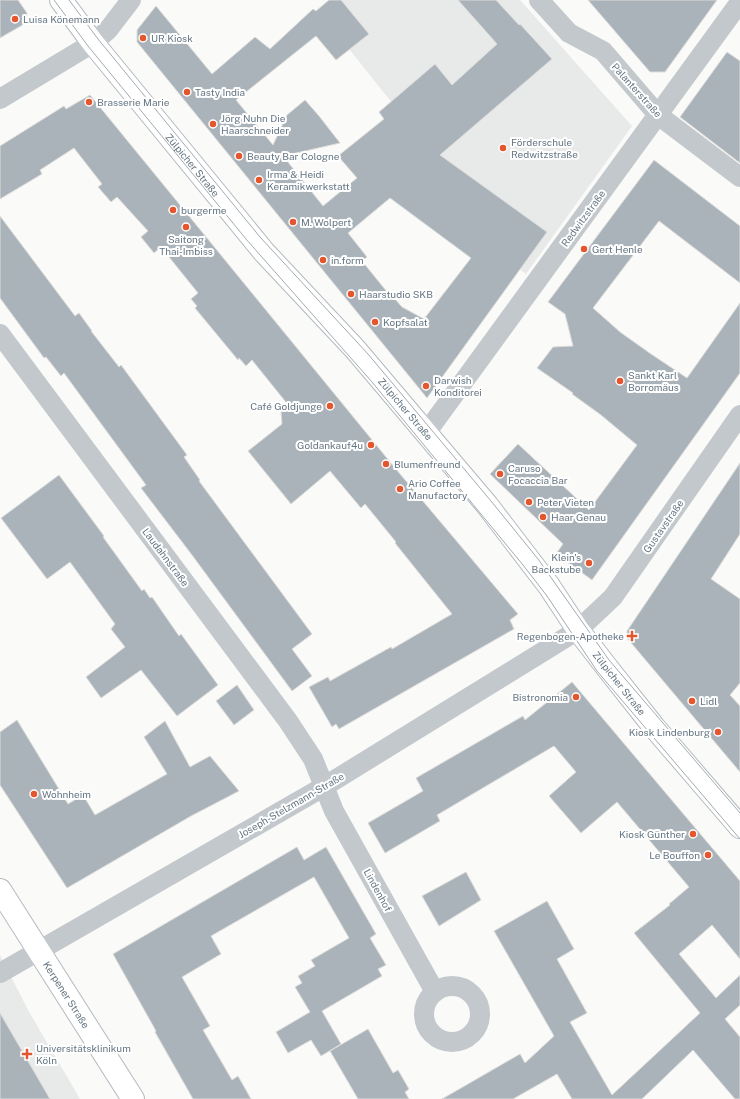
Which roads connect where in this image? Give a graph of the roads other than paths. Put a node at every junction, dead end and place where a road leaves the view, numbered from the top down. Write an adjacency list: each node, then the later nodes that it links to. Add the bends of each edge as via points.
1 (61, 0): 5 (street, Zülpicher Straße)
2 (131, 0): 5 (street, via 108,30)
3 (539, 0): 7 (street, Palanterstraße, via 569,33 603,51)
4 (740, 2): 7 (street, Redwitzstraße)
5 (93, 43): 6 (street); 11 (street, Zülpicher Straße, via 264,252 355,349)
6 (0, 99)
7 (658, 115): 8 (street, Palanterstraße); 11 (street, Redwitzstraße)
8 (740, 177)
9 (0, 334): 13 (street, Laudahnstraße, via 288,721 313,759)
10 (740, 415): 12 (street, Gustavstraße, via 613,597)
11 (426, 433): 12 (street, Zülpicher Straße, via 487,505 549,586)
12 (578, 630): 13 (street, Joseph-Stelzmann-Straße); 14 (street, Zülpicher Straße, via 654,727)
13 (325, 786): 16 (street, Joseph-Stelzmann-Straße); 18 (street, Lindenhof, via 334,811)
14 (740, 827)
15 (0, 890): 16 (street, Kerpener Straße)
16 (39, 950): 17 (street, Joseph-Stelzmann-Straße); 19 (street, Kerpener Straße)
17 (0, 973)
18 (435, 992)
19 (133, 1099)

